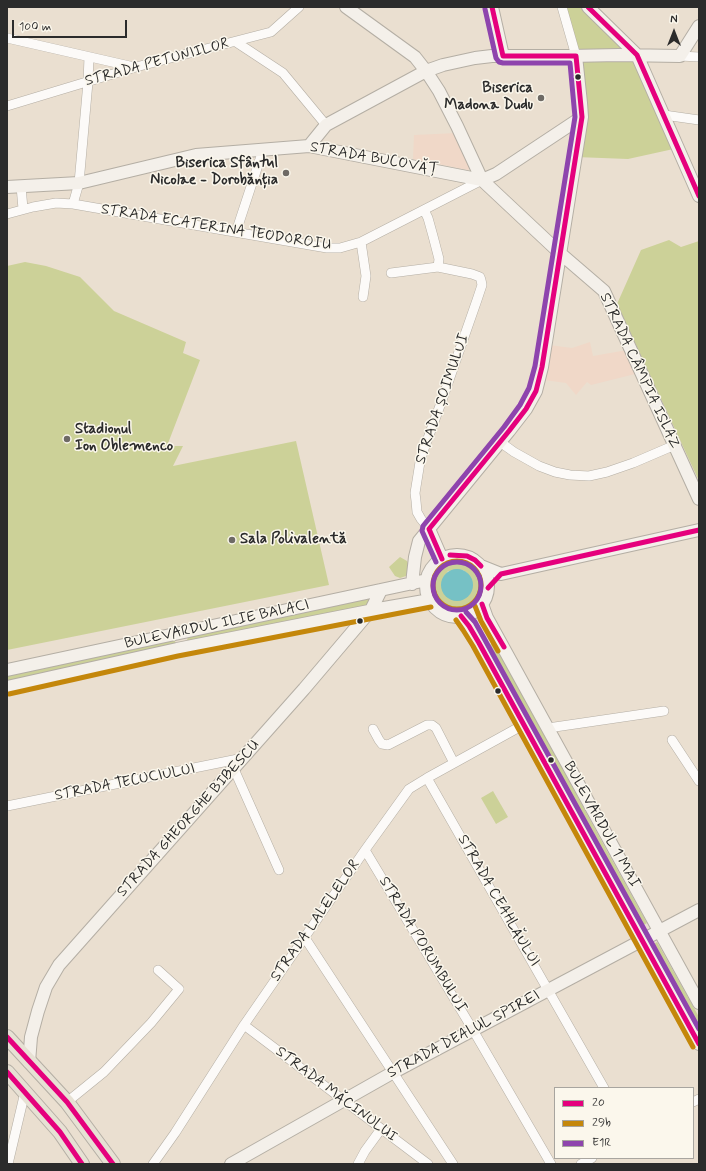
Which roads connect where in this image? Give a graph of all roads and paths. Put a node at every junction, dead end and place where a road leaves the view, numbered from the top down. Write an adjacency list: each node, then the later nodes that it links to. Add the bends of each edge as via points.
1 (299, 7): 8 (street, STRADA PETUNIILOR, via 272,32)
2 (346, 7): 16 (street, STRADA CÂMPIA ISLAZ, via 415,57)
3 (492, 7): 10 (street)
4 (562, 7): 11 (street)
5 (588, 7): 9 (street)
6 (699, 26): 12 (street)
7 (7, 38): 13 (street)
8 (236, 42): 15 (street, STRADA PETUNIILOR); 22 (street, via 283,73)
9 (637, 55): 11 (street); 12 (street); 19 (street)
10 (503, 56): 11 (street); 16 (street, via 458,61)
11 (576, 56): 20 (street)
12 (680, 56): 14 (street)
13 (89, 57): 15 (street); 17 (street)
14 (699, 58)
15 (136, 67): 17 (street, STRADA PETUNIILOR)
16 (426, 71): 22 (street); 25 (street, STRADA CÂMPIA ISLAZ, via 457,126)
17 (88, 82): 18 (street, STRADA PETUNIILOR); 26 (street)
18 (7, 106)
19 (664, 115): 21 (street); 29 (street)
20 (582, 117): 25 (street, via 496,174); 36 (street)
21 (699, 120)
22 (326, 125): 23 (street)
23 (309, 146): 24 (street, STRADA BUCOVĂȚ); 25 (street, STRADA BUCOVĂȚ)
24 (263, 150): 26 (street, STRADA BUCOVĂȚ, via 196,155); 34 (street)
25 (482, 180): 32 (street, STRADA ECATERINA TEODOROIU); 36 (street, STRADA CÂMPIA ISLAZ)
26 (79, 183): 27 (street, STRADA BUCOVĂȚ); 30 (street)
27 (21, 186): 28 (street, STRADA BUCOVĂȚ); 31 (street)
28 (7, 188)
29 (699, 196)
30 (73, 204): 31 (street, STRADA ECATERINA TEODOROIU, via 56,203); 34 (street, STRADA ECATERINA TEODOROIU)
31 (23, 209): 33 (street, STRADA ECATERINA TEODOROIU)
32 (424, 210): 35 (street, STRADA ECATERINA TEODOROIU); 37 (street, via 433,236)
33 (7, 214)
34 (236, 232): 35 (street, STRADA ECATERINA TEODOROIU, via 326,248 340,248)
35 (361, 242): 39 (street, via 366,276)
36 (561, 254): 40 (street, via 536,391 526,409); 41 (street, STRADA CÂMPIA ISLAZ, via 604,291)
37 (438, 266): 38 (street, STRADA ȘOIMULUI); 43 (street, STRADA ȘOIMULUI, via 480,277 482,285 420,462 415,493 417,512)
38 (391, 273)
39 (363, 297)
40 (500, 442): 41 (street, via 539,466 555,472 589,476 607,472); 43 (street)
41 (675, 445): 42 (street, STRADA CÂMPIA ISLAZ)
42 (699, 499)
43 (429, 529): 45 (street, STRADA ȘOIMULUI); 49 (street, via 419,541)
44 (699, 530): 47 (street)
45 (442, 559): 46 (street, via 450,556 467,556); 48 (street, via 432,568)
46 (481, 566): 47 (street); 50 (street, via 488,580)
47 (501, 574): 50 (street)
48 (427, 580): 49 (street, BULEVARDUL ILIE BALACI); 52 (street, via 426,587)
49 (412, 584): 51 (street, BULEVARDUL ILIE BALACI)
50 (488, 588): 53 (street)
51 (381, 590): 54 (street); 55 (street, STRADA GHEORGHE BIBESCU); 57 (street, BULEVARDUL ILIE BALACI)
52 (430, 600): 54 (street, BULEVARDUL ILIE BALACI); 56 (street, via 446,614)
53 (482, 604): 56 (street, via 473,612); 63 (street, BULEVARDUL 1 MAI, via 487,618)
54 (384, 608): 55 (street, BULEVARDUL ILIE BALACI)
55 (371, 610): 58 (street, BULEVARDUL ILIE BALACI); 66 (street, STRADA GHEORGHE BIBESCU)
56 (461, 616): 62 (street, BULEVARDUL 1 MAI, via 479,643)
57 (173, 635): 58 (street); 59 (street, BULEVARDUL ILIE BALACI)
58 (177, 649): 60 (street, BULEVARDUL ILIE BALACI)
59 (7, 670)
60 (7, 687)
61 (664, 711): 63 (street)
62 (523, 725): 67 (street, STRADA LALELELOR); 77 (street, BULEVARDUL 1 MAI)
63 (548, 728): 75 (street, BULEVARDUL 1 MAI)
64 (373, 729): 67 (street, via 382,744 388,745 427,725 432,725)
65 (672, 740): 70 (street)
66 (243, 758): 68 (street, STRADA GHEORGHE BIBESCU); 71 (street, STRADA TECUCIULUI)
67 (454, 763): 69 (street, STRADA LALELELOR)
68 (234, 769): 73 (street); 85 (street, STRADA GHEORGHE BIBESCU, via 59,965 46,987 38,1011 31,1037)
69 (427, 778): 72 (street, STRADA LALELELOR, via 409,789); 79 (street, STRADA CEAHLĂULUI)
70 (699, 781)
71 (7, 806)
72 (365, 850): 76 (street, STRADA LALELELOR); 82 (street, STRADA PORUMBULUI)
73 (279, 870)
74 (699, 910): 75 (street, STRADA DEALUL SPIREI)
75 (660, 931): 77 (street, STRADA DEALUL SPIREI); 80 (street, BULEVARDUL 1 MAI)
76 (305, 938): 81 (street, STRADA LALELELOR); 87 (street)
77 (642, 941): 79 (street, STRADA DEALUL SPIREI); 84 (street, BULEVARDUL 1 MAI)
78 (158, 970): 91 (street, via 178,989 104,1072)
79 (548, 990): 82 (street, STRADA DEALUL SPIREI); 88 (street, STRADA CEAHLĂULUI)
80 (699, 1003)
81 (244, 1025): 90 (street, STRADA MĂCINULUI); 97 (street, STRADA LALELELOR)
82 (473, 1030): 87 (street, STRADA DEALUL SPIREI); 102 (street, STRADA PORUMBULUI)
83 (7, 1037): 85 (main road)
84 (699, 1044)
85 (30, 1062): 91 (main road)
86 (7, 1072): 89 (main road)
87 (392, 1073): 90 (street, STRADA DEALUL SPIREI); 101 (street)
88 (603, 1087)
89 (25, 1092): 94 (street); 95 (main road, via 60,1132)
90 (344, 1100): 92 (street, STRADA MĂCINULUI); 98 (street, STRADA DEALUL SPIREI)
91 (67, 1102): 96 (main road)
92 (381, 1129): 99 (street); 100 (street, STRADA MĂCINULUI)
93 (590, 1159): 103 (street)
94 (8, 1164)
95 (82, 1164)
96 (113, 1164)
97 (153, 1164)
98 (231, 1164)
99 (358, 1164)
100 (428, 1164)
101 (452, 1164)
102 (551, 1164)
103 (581, 1164)

